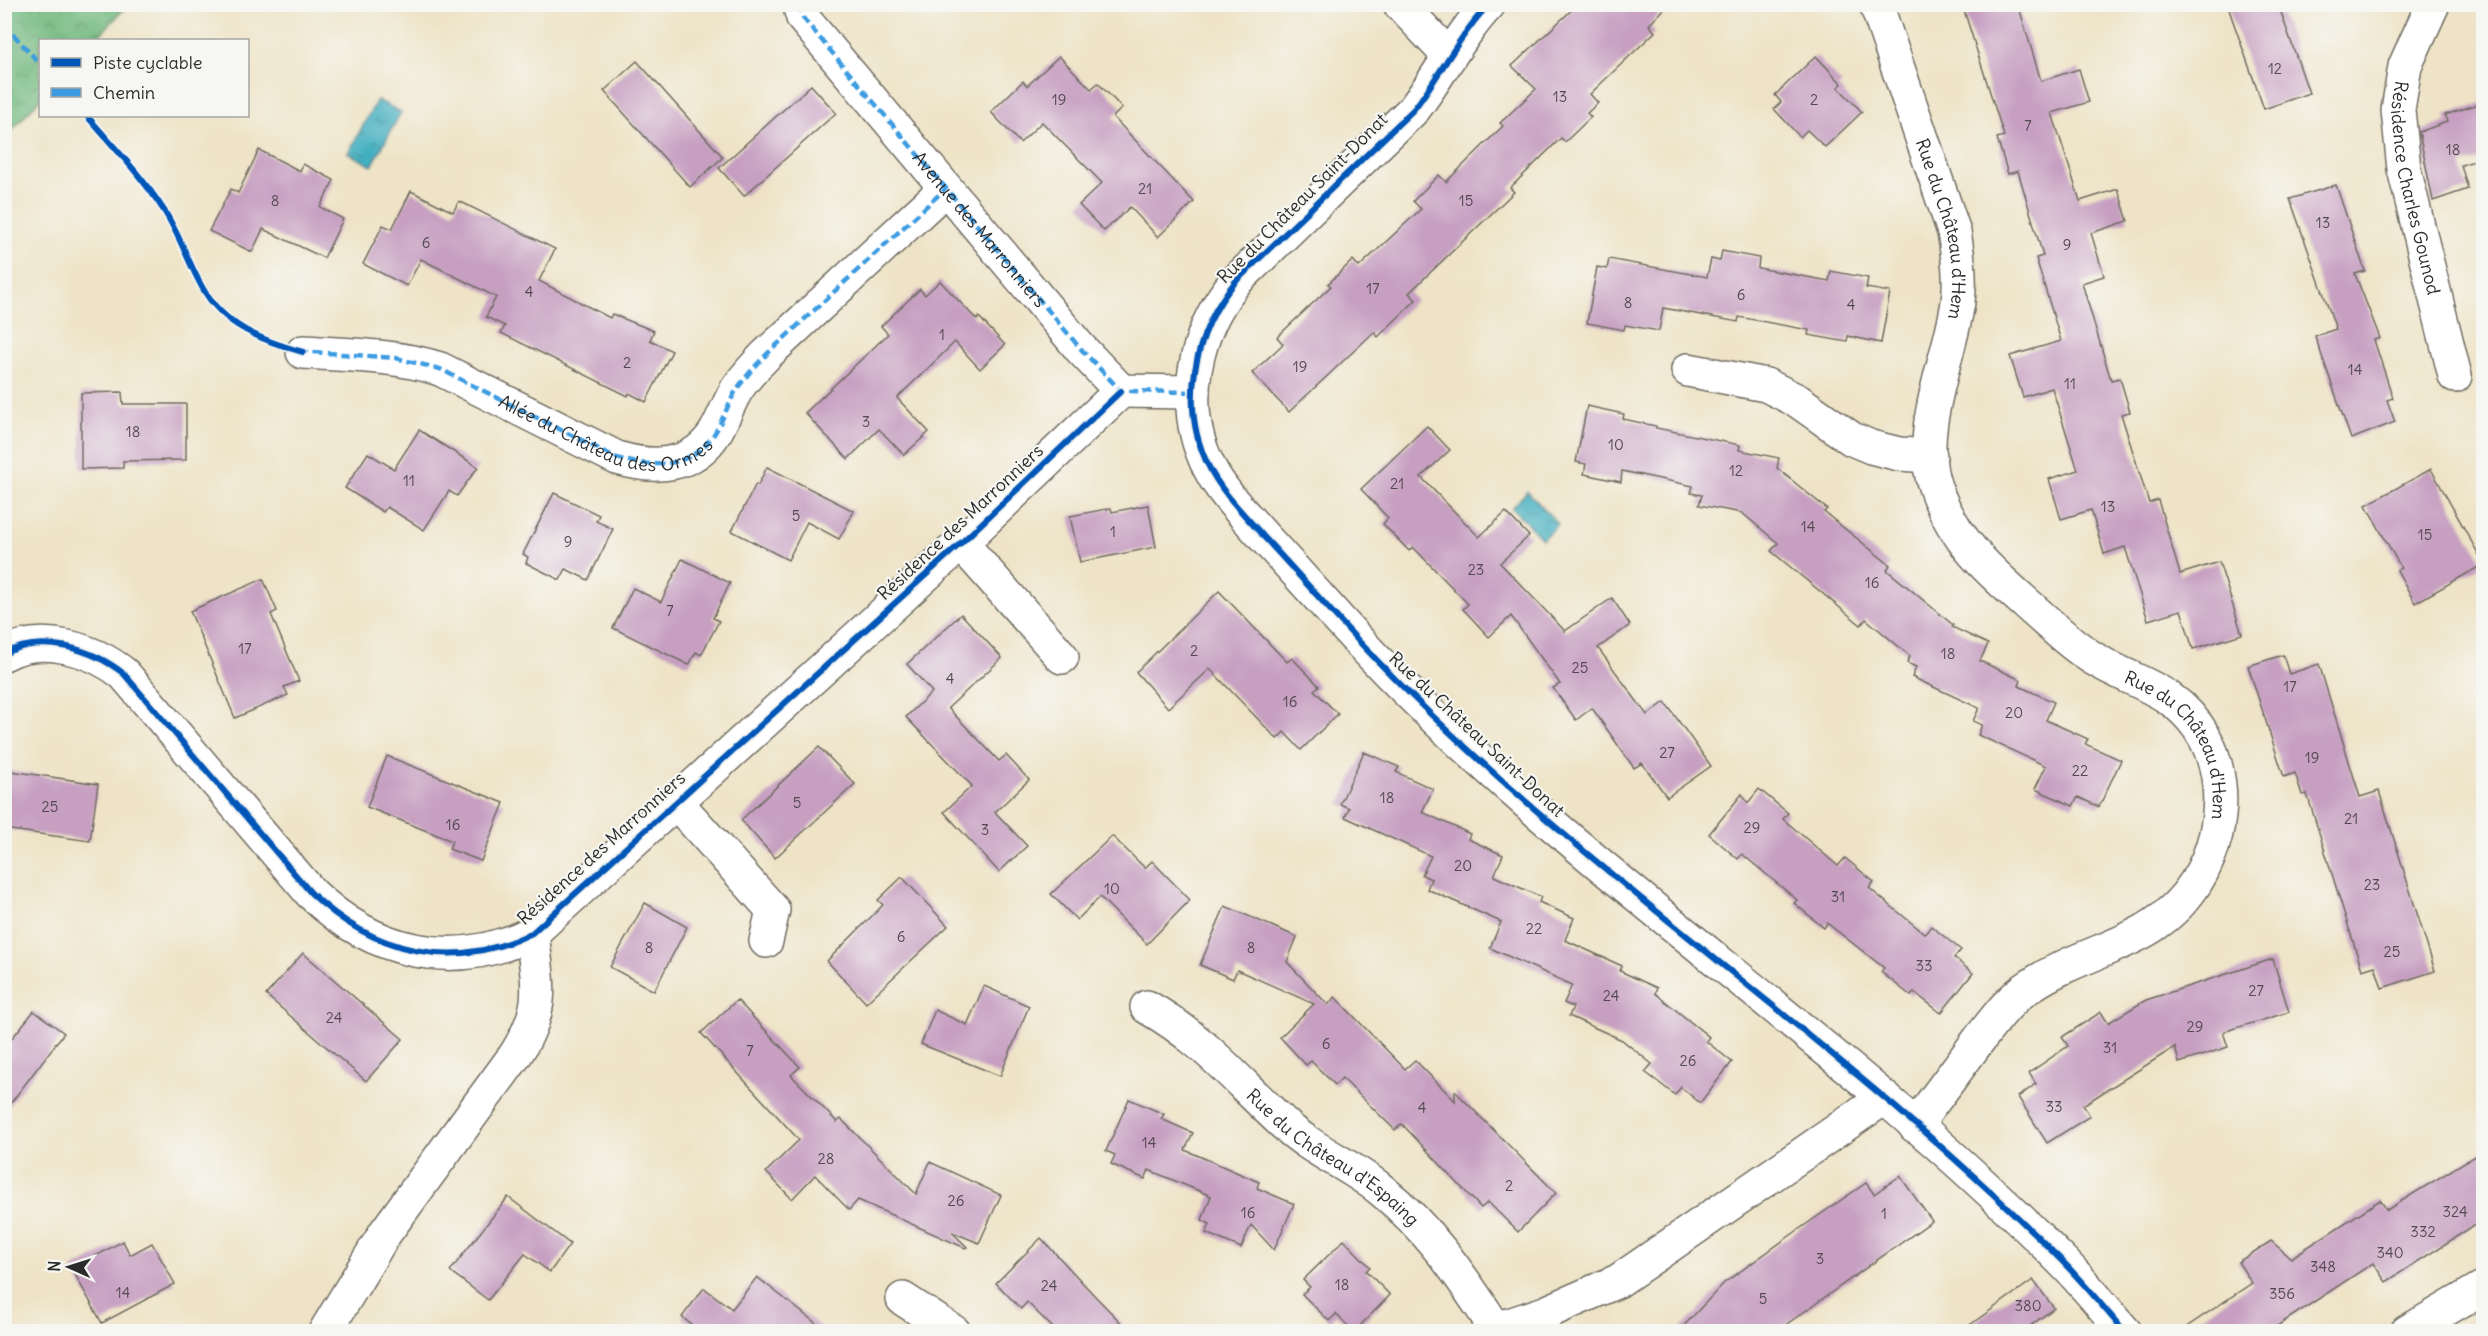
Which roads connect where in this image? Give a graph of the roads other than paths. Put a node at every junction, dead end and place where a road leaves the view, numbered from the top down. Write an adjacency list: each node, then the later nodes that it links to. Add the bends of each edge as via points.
1 (799, 4): 7 (street, Avenue des Marronniers, via 803,18)
2 (1400, 4): 6 (street)
3 (1489, 4): 6 (street, Rue du Château Saint-Donat)
4 (1876, 4): 13 (street, Rue du Château d'Hem, via 1954,232 1960,268 1958,300 1931,421)
5 (2433, 4): 10 (street, Résidence Charles Gounod, via 2405,66 2398,110 2404,169)
6 (1449, 56): 12 (street, Rue du Château Saint-Donat, via 1414,109 1221,299 1202,337)
7 (945, 189): 8 (street, Allée du Château des Ormes, via 767,354 736,391 705,445 673,463 639,465 617,458 440,369 396,358); 11 (street, Avenue des Marronniers)
8 (303, 352)
9 (1688, 370): 13 (street, via 1766,386 1798,401 1852,439 1871,447)
10 (2455, 376)
11 (1121, 391): 12 (street); 14 (street, Résidence des Marronniers)
12 (1193, 392): 21 (street, Rue du Château Saint-Donat, via 1201,445 1218,482 1385,670 1580,849)
13 (1930, 456): 22 (street, Rue du Château d'Hem, via 1933,483 1944,511 1985,568 2092,657 2169,698 2193,720 2209,745 2219,779 2221,814 2206,864 2196,883 2173,909 2149,930 2056,970 2007,1004)
14 (961, 543): 16 (street, Résidence des Marronniers); 17 (street, Résidence des Marronniers)
15 (4, 654): 18 (street, Résidence des Marronniers, via 52,645 110,663 124,674 311,893 329,910 376,939 399,947 450,953 500,947)
16 (1062, 657)
17 (676, 802): 18 (street, Résidence des Marronniers); 19 (street, Résidence des Marronniers, via 773,910)
18 (532, 933): 26 (street, Résidence des Marronniers, via 539,989 529,1034 385,1233)
19 (766, 941)
20 (1148, 1007): 25 (street, Rue du Château d'Espaing, via 1209,1050 1306,1143 1379,1187 1409,1214 1437,1244)
21 (1884, 1098): 22 (street, Rue du Château Saint-Donat); 25 (street, Rue du Château d'Espaing, via 1618,1281 1556,1309)
22 (1915, 1126): 28 (street, Rue du Château Saint-Donat, via 2050,1249)
23 (2484, 1287): 29 (street)
24 (903, 1299): 27 (street)
25 (1492, 1330)
26 (325, 1332)
27 (954, 1332)
28 (2125, 1332)
29 (2407, 1332)

